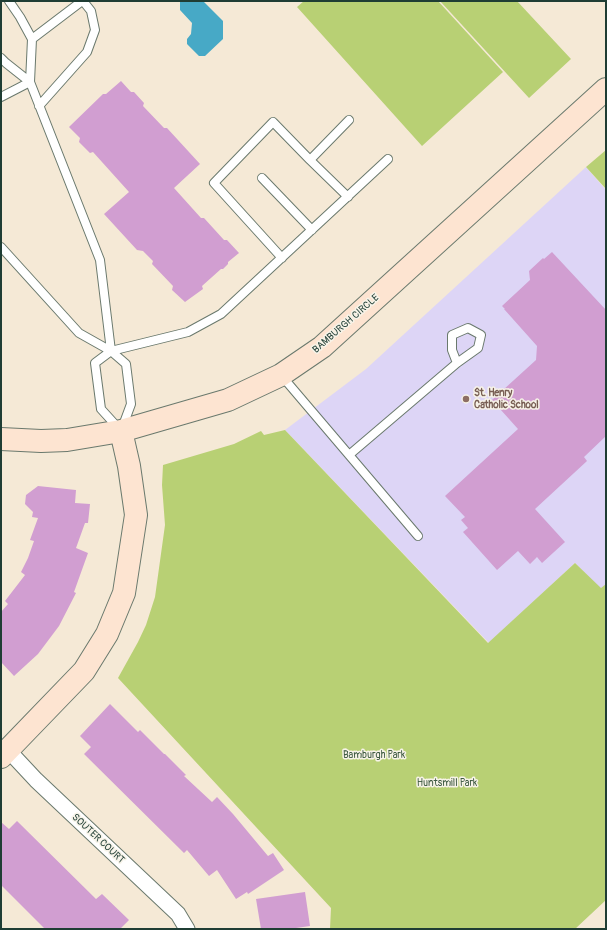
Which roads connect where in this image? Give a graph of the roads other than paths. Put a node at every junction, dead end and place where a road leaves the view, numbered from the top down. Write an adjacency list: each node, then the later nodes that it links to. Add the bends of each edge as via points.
1 (9, 1): 3 (lane)
2 (83, 1): 3 (lane); 8 (lane, via 92,11 95,30 87,52)
3 (32, 38): 5 (lane)
4 (1, 58): 5 (lane)
5 (30, 82): 7 (lane); 8 (lane)
6 (606, 89): 19 (street, BAMBURGH CIRCLE, via 322,347)
7 (1, 97)
8 (40, 106): 17 (lane, via 100,260)
9 (349, 120): 11 (lane)
10 (388, 159): 13 (lane)
11 (310, 160): 13 (lane); 16 (lane, via 273,122 214,183)
12 (262, 178): 14 (lane)
13 (348, 197): 14 (lane)
14 (312, 230): 16 (lane)
15 (1, 247): 17 (lane, via 79,333)
16 (282, 258): 17 (lane, via 221,314 188,332)
17 (111, 351): 20 (lane, via 126,364 131,404); 20 (lane, via 95,364 101,409)
18 (457, 363): 18 (lane, via 452,350 452,335 468,328 481,335 478,348); 22 (lane)
19 (281, 375): 20 (street, BAMBURGH CIRCLE, via 228,400); 22 (lane)
20 (121, 431): 21 (street, BAMBURGH CIRCLE, via 67,440); 24 (street, via 136,515 124,593 107,634 84,671)
21 (1, 439)
22 (349, 455): 23 (lane)
23 (418, 536)
24 (5, 753): 25 (street, SOUTER COURT, via 178,914)
25 (187, 929)

